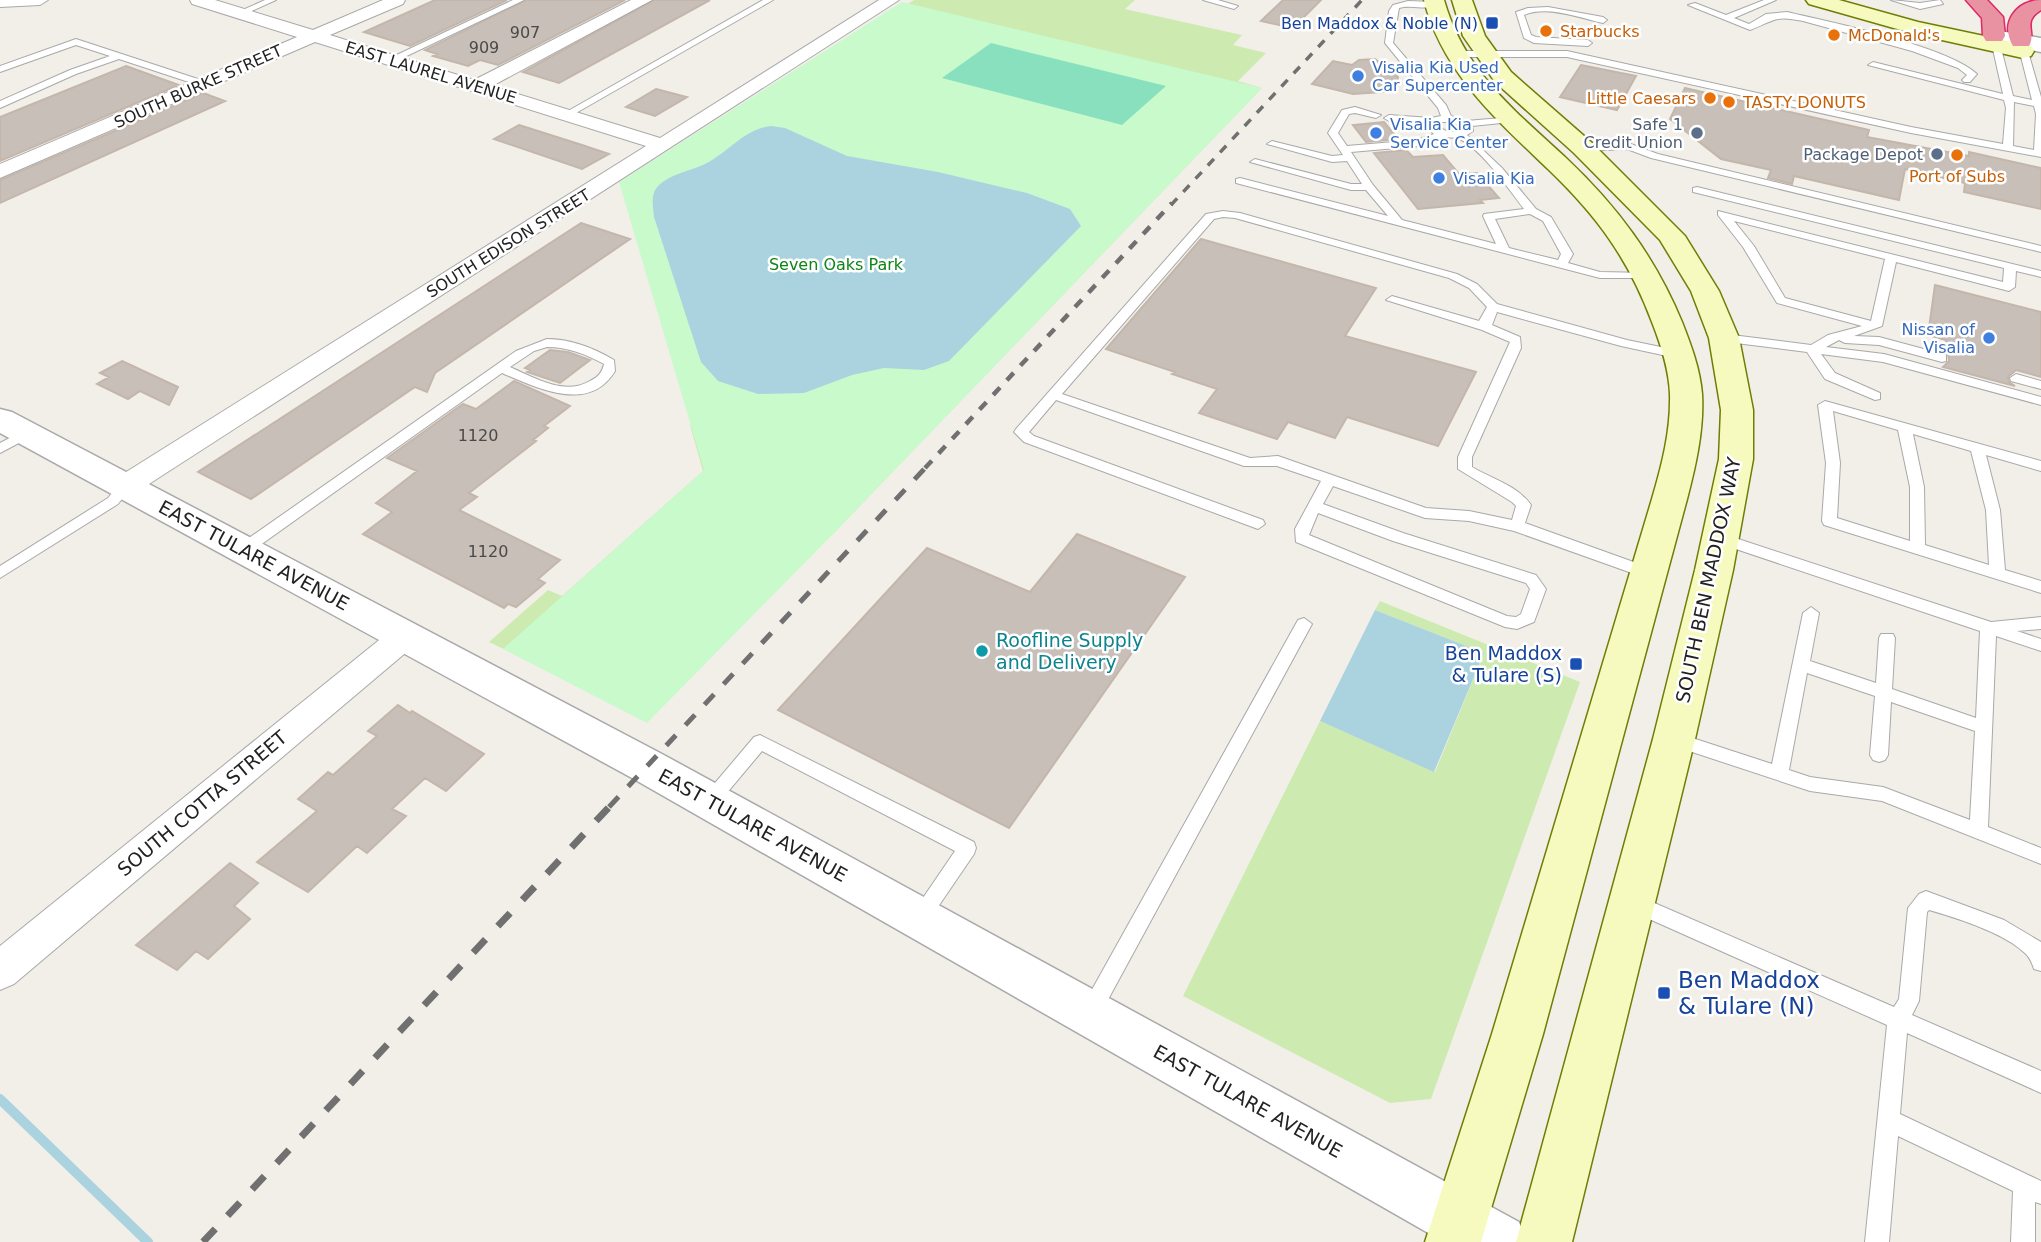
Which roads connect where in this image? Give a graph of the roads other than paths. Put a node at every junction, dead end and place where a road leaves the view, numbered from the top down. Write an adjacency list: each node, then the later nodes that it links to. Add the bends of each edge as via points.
1 (40, 0): 18 (street)
2 (198, 0): 23 (street, EAST LAUREL AVENUE)
3 (272, 0): 23 (lane)
4 (397, 0): 26 (street, SOUTH BURKE STREET)
5 (520, 0): 33 (lane)
6 (644, 0): 37 (street)
7 (769, 0): 41 (lane)
8 (891, 0): 50 (street, SOUTH EDISON STREET)
9 (1207, 0): 22 (lane)
10 (1462, 0): 30 (main road, SOUTH BEN MADDOX WAY, via 1474,36)
11 (1702, 0): 24 (lane, via 1692,5)
12 (1772, 0): 24 (lane)
13 (1816, 0): 27 (main road, via 1898,24)
14 (1852, 0): 27 (main road)
15 (1895, 0): 16 (lane, via 1930,7 1939,4)
16 (1936, 0)
17 (1976, 0): 27 (highway, via 1992,17)
18 (22, 1): 19 (street)
19 (0, 2)
20 (1434, 2): 30 (main road, SOUTH BEN MADDOX WAY, via 1439,24); 44 (lane, via 1395,6 1389,43 1443,107)
21 (2041, 3): 29 (highway, via 2022,13 2018,30)
22 (1234, 6)
23 (240, 13): 26 (street, EAST LAUREL AVENUE)
24 (1726, 18): 35 (lane, via 1750,27 1769,16 1787,15 1971,64 1976,68)
25 (1602, 20): 28 (lane, via 1541,9 1519,13 1527,36 1534,40)
26 (315, 36): 33 (street, EAST LAUREL AVENUE); 36 (street, SOUTH BURKE STREET)
27 (1995, 41): 29 (main road); 38 (lane)
28 (1588, 43)
29 (2031, 48): 39 (lane)
30 (1471, 54): 45 (main road, SOUTH BEN MADDOX WAY, via 1484,92); 51 (main road, SOUTH BEN MADDOX WAY); 52 (lane, via 1567,54)
31 (1888, 56): 35 (lane, via 1877,65)
32 (117, 57): 34 (lane, via 76,42); 36 (lane); 40 (lane)
33 (391, 60): 37 (street, EAST LAUREL AVENUE)
34 (0, 69)
35 (1967, 79): 38 (lane)
36 (204, 85): 56 (street, SOUTH BURKE STREET)
37 (475, 87): 41 (street, EAST LAUREL AVENUE)
38 (2008, 99): 39 (lane); 52 (lane)
39 (2040, 104): 54 (lane)
40 (0, 105)
41 (566, 115): 50 (street, EAST LAUREL AVENUE)
42 (1376, 115): 53 (lane, via 1345,112 1333,133)
43 (1389, 118): 46 (lane)
44 (1447, 118): 46 (lane); 47 (lane)
45 (1511, 119): 47 (lane); 68 (main road, SOUTH BEN MADDOX WAY, via 1581,187)
46 (1432, 121): 48 (lane, via 1433,129)
47 (1463, 130): 48 (lane); 59 (lane)
48 (1443, 134): 53 (lane)
49 (1272, 144): 53 (lane, via 1332,159)
50 (663, 145): 89 (street, SOUTH EDISON STREET)
51 (1583, 148): 62 (lane, via 1628,146 1668,160); 73 (main road, SOUTH BEN MADDOX WAY, via 1671,236 1705,291)
52 (2008, 148): 54 (lane)
53 (1347, 154): 58 (lane)
54 (2040, 154)
55 (1255, 162): 58 (lane, via 1351,187)
56 (4, 168)
57 (1240, 181): 61 (lane)
58 (1369, 187): 61 (lane)
59 (1532, 211): 63 (lane, via 1488,216); 65 (lane, via 1546,219 1567,254)
60 (1723, 215): 64 (lane); 66 (lane, via 1697,190); 71 (lane, via 1781,300)
61 (1399, 223): 63 (lane)
62 (2041, 249)
63 (1504, 250): 65 (lane)
64 (1891, 257): 66 (lane, via 2009,287); 71 (lane)
65 (1561, 265): 68 (lane, via 1600,275)
66 (2010, 267): 67 (lane)
67 (2041, 274)
68 (1648, 276): 76 (main road, SOUTH BEN MADDOX WAY)
69 (1392, 300): 72 (lane)
70 (1493, 307): 72 (lane); 76 (lane); 81 (lane, via 1473,286 1453,276 1236,215 1210,216)
71 (1876, 326): 74 (lane)
72 (1486, 327): 92 (lane, via 1516,340 1515,348 1465,457 1465,469 1500,485 1524,505)
73 (1724, 338): 75 (lane); 93 (main road, SOUTH BEN MADDOX WAY, via 1737,435)
74 (1832, 338): 75 (lane); 77 (lane, via 1879,341)
75 (1812, 350): 82 (lane, via 1830,376); 83 (lane, via 1884,358)
76 (1681, 355): 93 (main road, via 1703,371 1709,386 1707,468 1697,514 1700,525); 97 (main road, SOUTH BEN MADDOX WAY, via 1686,402 1683,448)
77 (1942, 358)
78 (500, 368): 78 (lane, via 560,392 590,388 603,379 610,363 552,341 525,349); 94 (lane)
79 (2016, 378): 80 (lane)
80 (2041, 385)
81 (1053, 395): 88 (lane, via 1249,463 1278,461); 91 (lane, via 1021,432 1029,439)
82 (1875, 396)
83 (2041, 401)
84 (1904, 427): 86 (lane); 95 (lane, via 1918,484); 95 (lane, via 1825,405 1834,447 1829,521)
85 (9, 434): 89 (street, EAST TULARE AVENUE)
86 (1977, 448): 87 (lane); 98 (lane, via 1992,493 1998,532)
87 (2041, 466)
88 (1329, 480): 90 (lane); 92 (lane, via 1425,513)
89 (125, 486): 94 (street, EAST TULARE AVENUE); 96 (lane, via 113,501)
90 (1315, 506): 90 (lane, via 1301,538 1311,544 1505,621 1517,623 1528,618 1538,590 1531,579)
91 (1258, 524)
92 (1517, 526): 97 (lane)
93 (1720, 538): 103 (lane); 110 (main road, SOUTH BEN MADDOX WAY)
94 (244, 549): 104 (street, EAST TULARE AVENUE)
95 (1917, 549): 98 (lane)
96 (0, 573)
97 (1648, 573): 125 (main road, SOUTH BEN MADDOX WAY, via 1556,899)
98 (1997, 573): 99 (lane)
99 (2041, 587)
100 (1811, 612): 107 (lane)
101 (2041, 623): 103 (lane)
102 (1304, 624): 120 (lane)
103 (1988, 628): 106 (lane); 109 (lane)
104 (405, 636): 113 (street, EAST TULARE AVENUE); 119 (street, SOUTH COTTA STREET)
105 (1887, 638): 108 (lane)
106 (2041, 645)
107 (1801, 664): 108 (lane); 112 (lane)
108 (1884, 692): 109 (lane); 111 (lane)
109 (1983, 727): 114 (lane)
110 (1674, 739): 112 (lane); 116 (main road, SOUTH BEN MADDOX WAY)
111 (1879, 755)
112 (1779, 775): 114 (lane, via 1883,794)
113 (710, 801): 117 (street, EAST TULARE AVENUE); 117 (lane, via 760,742 967,848)
114 (1979, 832): 115 (lane)
115 (2041, 856)
116 (1630, 901): 121 (lane); 126 (main road, SOUTH BEN MADDOX WAY)
117 (919, 917): 120 (street, EAST TULARE AVENUE)
118 (2041, 961): 121 (lane, via 2035,949 2019,937 1926,900 1917,908 1909,1001)
119 (0, 971)
120 (1090, 1013): 125 (street, EAST TULARE AVENUE)
121 (1898, 1021): 122 (lane); 123 (lane)
122 (2041, 1082)
123 (1889, 1119): 124 (lane); 127 (lane)
124 (2033, 1189): 128 (lane)
125 (1471, 1235)
126 (1544, 1242)
127 (1877, 1242)
128 (2023, 1242)

